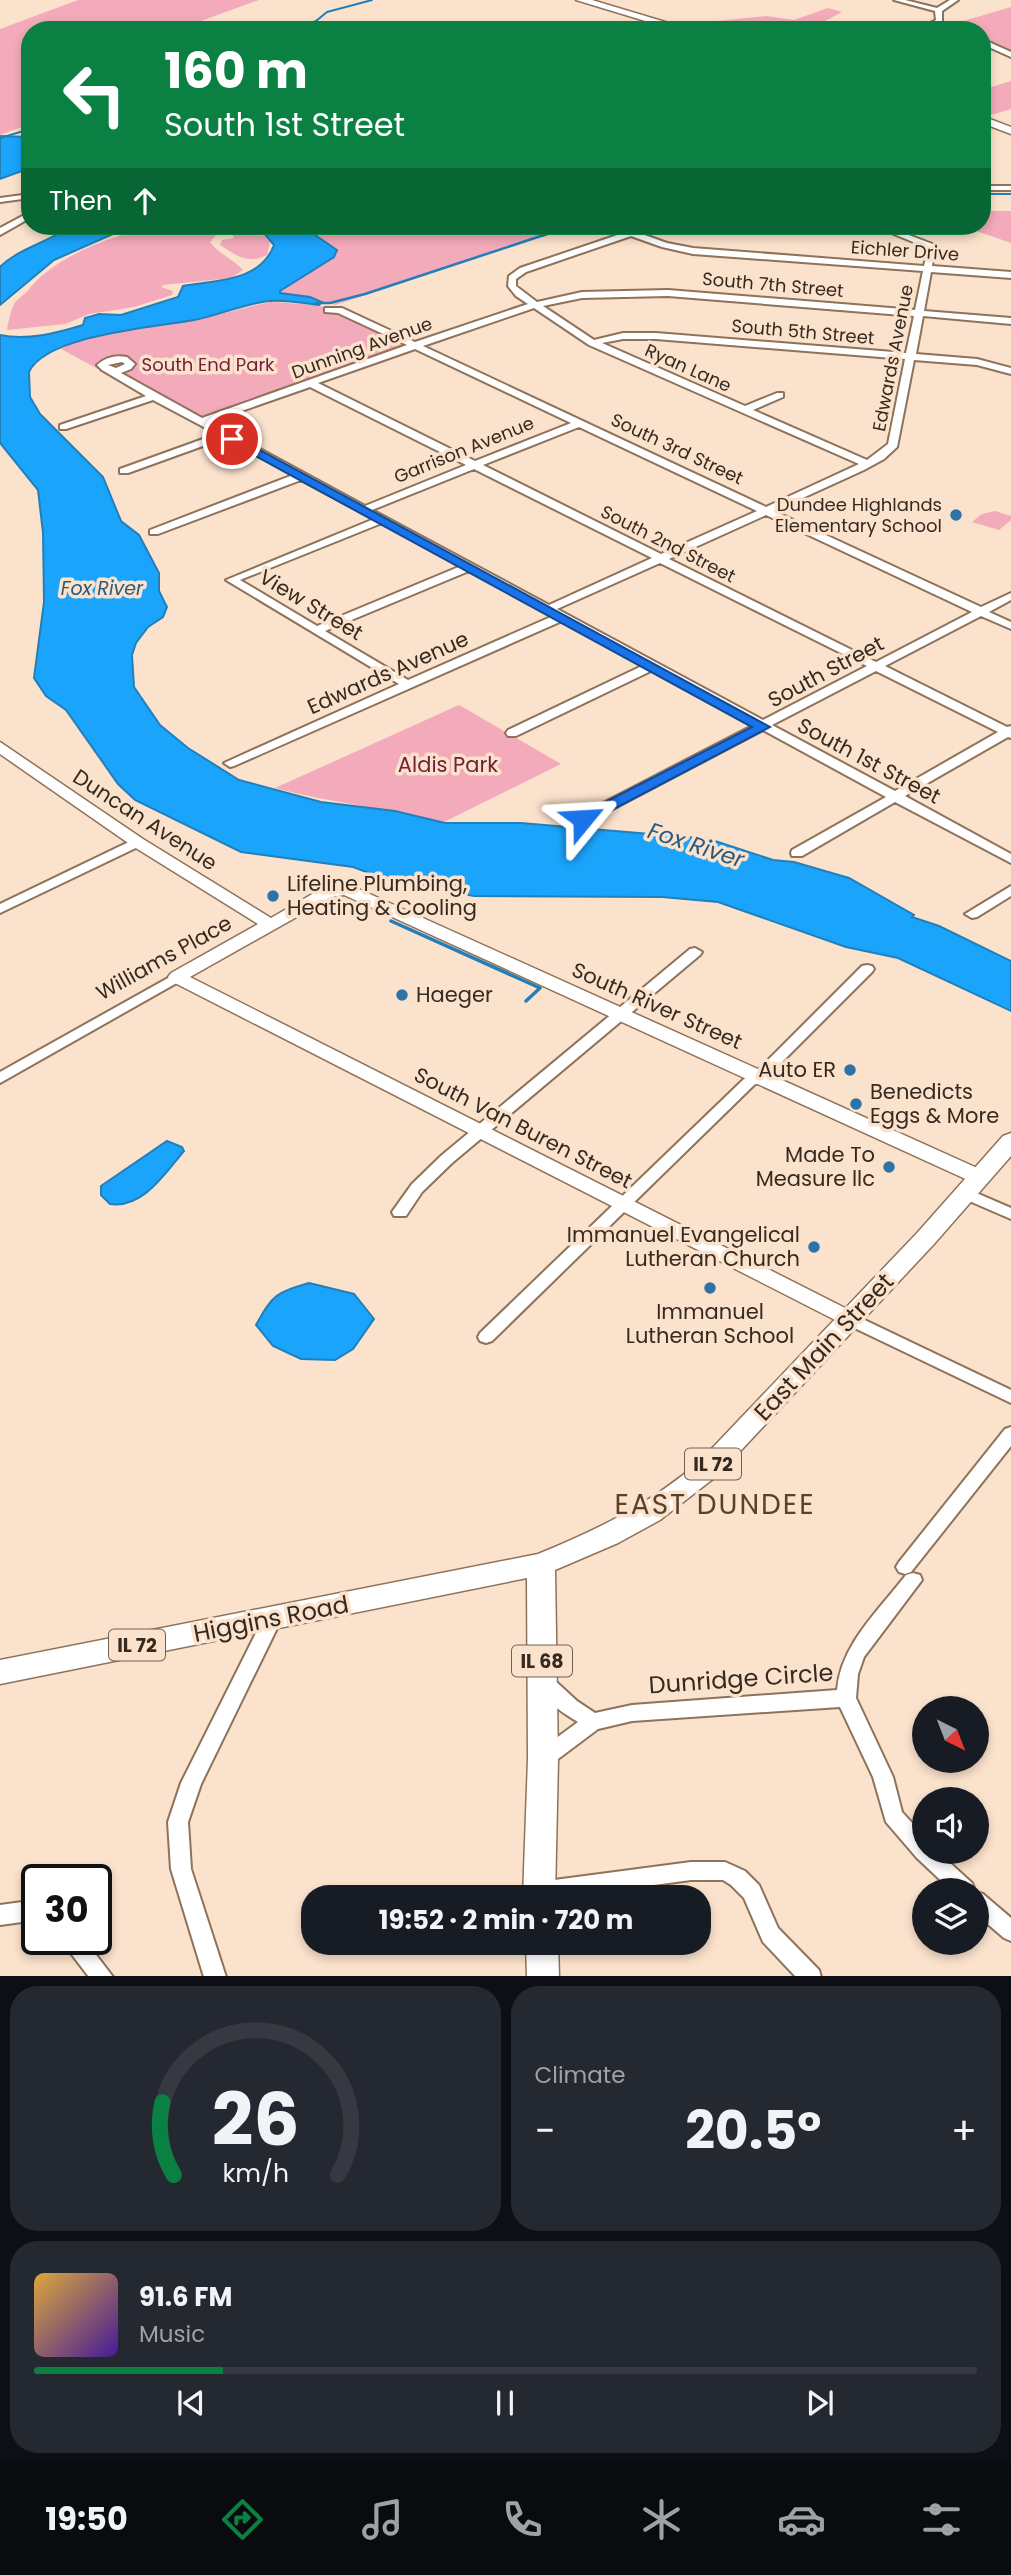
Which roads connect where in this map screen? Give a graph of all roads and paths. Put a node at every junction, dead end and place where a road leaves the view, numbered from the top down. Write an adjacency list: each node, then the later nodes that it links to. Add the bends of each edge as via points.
1 (581, 0): 6 (main road)
2 (596, 0): 7 (main road)
3 (897, 0): 5 (street)
4 (955, 0): 5 (street)
5 (938, 10): 8 (street, via 942,17)
6 (655, 21)
7 (670, 21)
8 (938, 21)
9 (991, 45): 10 (street)
10 (1011, 55)
11 (991, 119): 13 (main road)
12 (991, 121): 14 (main road)
13 (1011, 125)
14 (1011, 131)
15 (991, 188): 16 (street)
16 (1011, 188)
17 (21, 197): 18 (street)
18 (0, 200)
19 (21, 219): 20 (street)
20 (0, 232)
21 (626, 235): 26 (street, Ryan Lane, via 517,273 511,280 517,293)
22 (637, 235): 24 (street, Eichler Drive, via 689,250)
23 (903, 235): 24 (street, Edwards Avenue, via 931,245)
24 (928, 269): 25 (street, Eichler Drive); 28 (street, Edwards Avenue)
25 (1011, 275)
26 (533, 304): 28 (street, South 7th Street, via 641,292); 30 (street, Ryan Lane); 31 (street, Dunning Avenue)
27 (327, 310): 31 (street, South 3rd Street, via 339,310)
28 (919, 313): 29 (street, South 7th Street); 32 (street, Edwards Avenue)
29 (1011, 321)
30 (592, 343): 32 (street, South 5th Street, via 656,335); 38 (street, Ryan Lane)
31 (414, 345): 35 (street, Dunning Avenue); 40 (street, South 3rd Street)
32 (911, 357): 34 (street, South 5th Street, via 982,363); 43 (street, Edwards Avenue, via 895,442)
33 (112, 370): 37 (street)
34 (1011, 371)
35 (310, 383): 39 (street, Dunning Avenue); 44 (street, South 2nd Street)
36 (780, 395): 38 (street)
37 (154, 396): 39 (street); 41 (street)
38 (744, 410): 43 (street, Ryan Lane)
39 (201, 422): 42 (street)
40 (579, 423): 44 (street, Garrison Avenue); 48 (street, South 3rd Street)
41 (63, 427)
42 (225, 435): 45 (street); 46 (street)
43 (867, 464): 48 (street, Edwards Avenue)
44 (474, 465): 47 (street, Garrison Avenue); 51 (street, South 2nd Street)
45 (124, 471)
46 (301, 476): 47 (street); 50 (street)
47 (363, 510): 49 (street)
48 (766, 510): 51 (street, Edwards Avenue); 55 (street, South 3rd Street)
49 (381, 520): 52 (street); 58 (street, View Street, via 231,580)
50 (153, 532)
51 (660, 559): 54 (street, Edwards Avenue); 60 (street, South 2nd Street)
52 (467, 567): 54 (street); 58 (street)
53 (1011, 596): 55 (street, South Street)
54 (547, 610): 56 (street, South 1st Street)
55 (981, 612): 57 (street, South 3rd Street); 60 (street, South Street)
56 (561, 617): 59 (street, South 1st Street); 61 (street, Edwards Avenue)
57 (1011, 625)
58 (316, 631): 61 (street, View Street)
59 (652, 666): 62 (street, South 1st Street); 64 (street)
60 (877, 668): 62 (street, South Street); 63 (street, South 2nd Street)
61 (408, 685): 66 (street, Edwards Avenue)
62 (763, 727): 67 (street, South 1st Street); 68 (street, South Street)
63 (1010, 732): 67 (street)
64 (512, 733)
65 (0, 747): 69 (street, Duncan Avenue)
66 (230, 764)
67 (895, 797): 70 (street); 71 (street, South 1st Street)
68 (583, 819)
69 (137, 842): 74 (street); 76 (street, Duncan Avenue)
70 (797, 853)
71 (1011, 859)
72 (1011, 890): 75 (street)
73 (354, 893): 76 (street, Williams Place, via 330,891); 80 (street, South River Street)
74 (0, 909)
75 (972, 914)
76 (271, 925): 79 (street, Williams Place)
77 (695, 952): 80 (street)
78 (867, 969): 81 (street)
79 (177, 977): 82 (street, Williams Place); 83 (street, South Van Buren Street)
80 (618, 1013): 81 (street, South River Street); 83 (street)
81 (759, 1077): 85 (street, South River Street); 86 (street)
82 (0, 1078)
83 (481, 1132): 86 (street, South Van Buren Street); 87 (street, via 432,1172)
84 (1011, 1141): 85 (main road, East Main Street / IL 72)
85 (972, 1185): 88 (street); 89 (main road, East Main Street / IL 72)
86 (624, 1204): 89 (street, South Van Buren Street); 90 (street)
87 (400, 1212)
88 (1011, 1214)
89 (850, 1319): 91 (street); 93 (main road, East Main Street / IL 72, via 699,1478 624,1528)
90 (486, 1337)
91 (1011, 1397)
92 (1011, 1434): 97 (street, via 856,1653)
93 (541, 1564): 94 (main road, Higgins Road / IL 72); 96 (main road, IL 68)
94 (273, 1618): 95 (main road, Higgins Road / IL 72); 110 (street, via 187,1791 178,1822 181,1869)
95 (0, 1672)
96 (542, 1681): 98 (street); 99 (main road, IL 68)
97 (846, 1698): 98 (street, Dunridge Circle, via 685,1707); 100 (street, Dunridge Circle, via 883,1777 893,1816)
98 (593, 1723): 99 (street, Dunridge Circle)
99 (543, 1759): 103 (main road, IL 68)
100 (912, 1840)
101 (938, 1864): 102 (street, Dunridge Circle)
102 (952, 1878)
103 (539, 1885)
104 (598, 1885): 112 (street, via 683,1872 725,1871 752,1892 770,1935)
105 (989, 1912): 106 (street)
106 (1011, 1931)
107 (85, 1955): 109 (street)
108 (542, 1955): 111 (main road)
109 (103, 1976)
110 (215, 1976)
111 (543, 1976)
112 (811, 1976)

